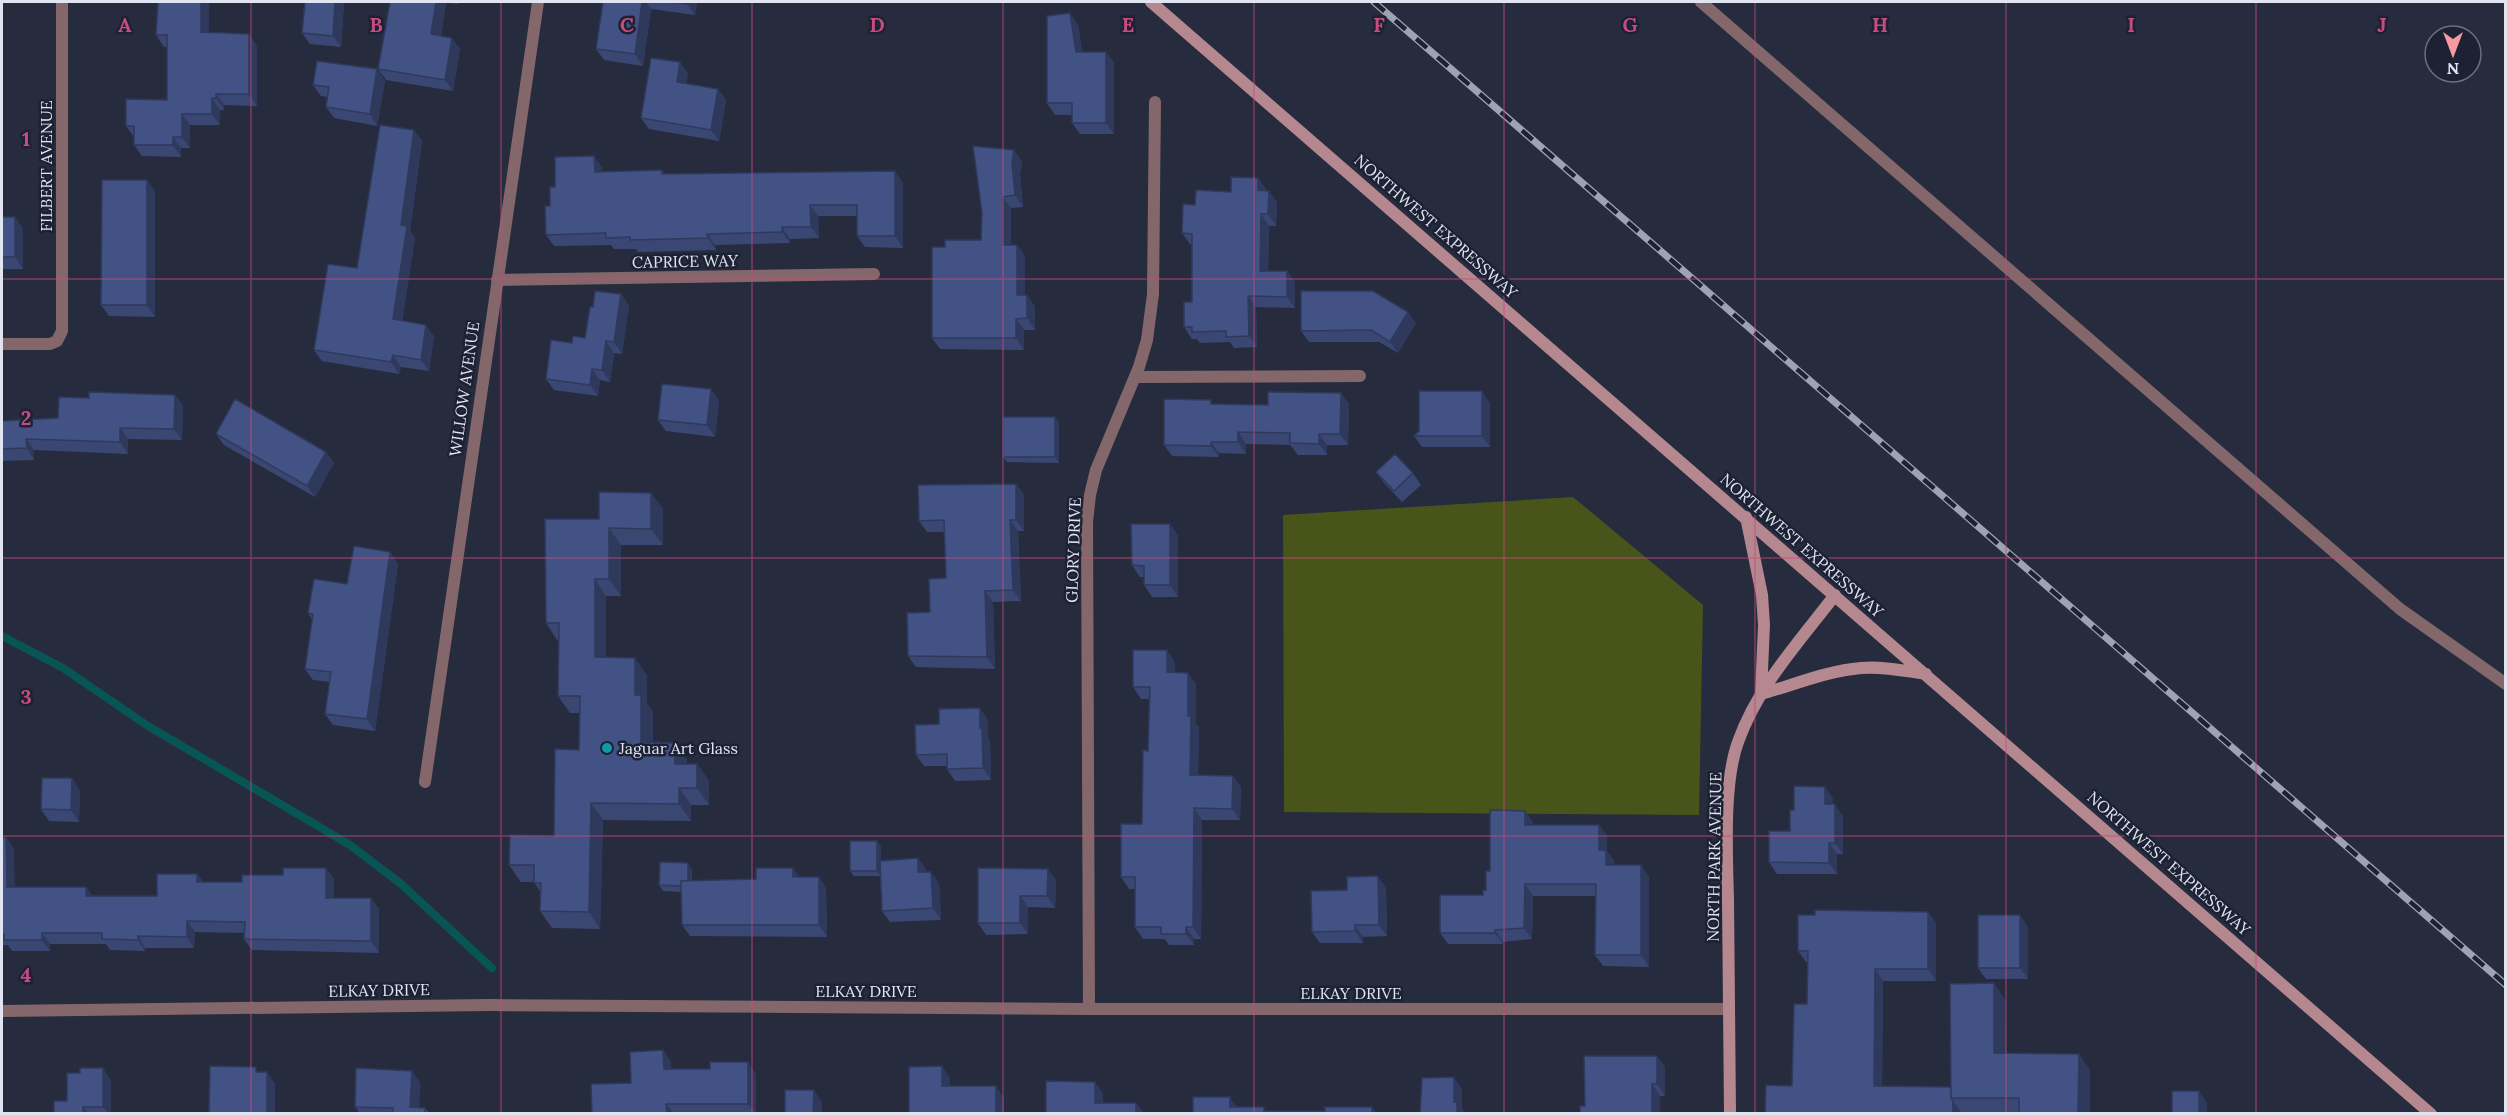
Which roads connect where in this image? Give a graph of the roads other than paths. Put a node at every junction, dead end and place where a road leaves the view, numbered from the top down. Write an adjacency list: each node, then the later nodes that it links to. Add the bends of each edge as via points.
1 (62, 2): 8 (street, FILBERT AVENUE, via 63,331 50,344)
2 (538, 2): 7 (street, WILLOW AVENUE)
3 (1151, 2): 11 (main road, NORTHWEST EXPRESSWAY)
4 (1701, 2): 14 (street, via 2400,609)
5 (1155, 102): 10 (street, GLORY DRIVE, via 1153,294 1147,340)
6 (874, 274): 7 (street, CAPRICE WAY)
7 (497, 280): 16 (street, WILLOW AVENUE)
8 (2, 344)
9 (1360, 376): 10 (street)
10 (1135, 377): 17 (street, GLORY DRIVE, via 1096,470 1087,522)
11 (1746, 517): 12 (main road, NORTHWEST EXPRESSWAY); 15 (main road, via 1762,595)
12 (1835, 595): 13 (main road, NORTHWEST EXPRESSWAY); 15 (main road, NORTH PARK AVENUE)
13 (1926, 674): 15 (main road, via 1882,668 1829,672); 21 (main road, NORTHWEST EXPRESSWAY)
14 (2505, 684)
15 (1761, 694): 18 (main road, NORTH PARK AVENUE, via 1732,762 1727,850)
16 (425, 782)
17 (1089, 1009): 18 (street, ELKAY DRIVE); 19 (street, ELKAY DRIVE, via 489,1005)
18 (1729, 1009): 20 (main road, NORTH PARK AVENUE)
19 (2, 1011)
20 (1730, 1113)
21 (2431, 1113)

